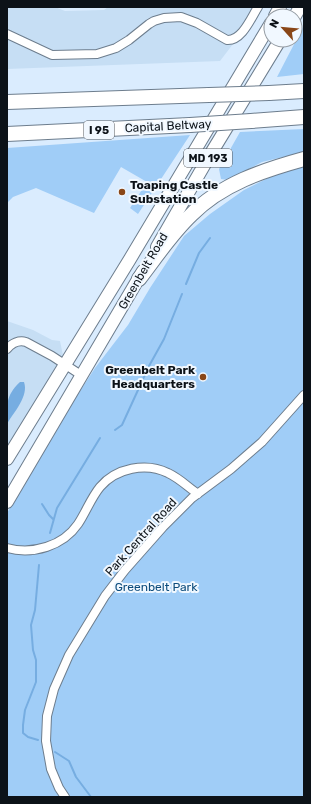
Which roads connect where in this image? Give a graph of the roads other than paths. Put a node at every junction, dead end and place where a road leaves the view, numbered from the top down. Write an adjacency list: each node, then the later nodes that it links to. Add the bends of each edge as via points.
1 (258, 7): 2 (street, via 235,39 227,40 186,18 164,18 149,24 116,48 97,54 52,55)
2 (7, 34)
3 (263, 36): 12 (main road, Greenbelt Road / MD 193)
4 (275, 48): 10 (main road, Greenbelt Road / MD 193)
5 (304, 91): 6 (highway, bridge)
6 (7, 101)
7 (304, 117): 8 (highway, Capital Beltway / I 95, bridge)
8 (7, 134)
9 (304, 159): 10 (highway, via 245,179 206,201 178,228)
10 (139, 278): 13 (main road, Greenbelt Road / MD 193)
11 (7, 349): 12 (street, via 16,343 26,342)
12 (65, 365): 13 (street); 15 (main road, Greenbelt Road / MD 193)
13 (81, 375): 17 (main road, Greenbelt Road / MD 193)
14 (304, 395): 16 (street, Park Central Road, via 262,442)
15 (7, 459)
16 (198, 494): 18 (street, via 163,471 144,468 125,470 101,486 75,528 59,542 33,550 19,551); 19 (street, Park Central Road, via 163,527 105,596 69,655 54,689 47,716 46,741 51,769)
17 (7, 502)
18 (7, 548)
19 (65, 797)

